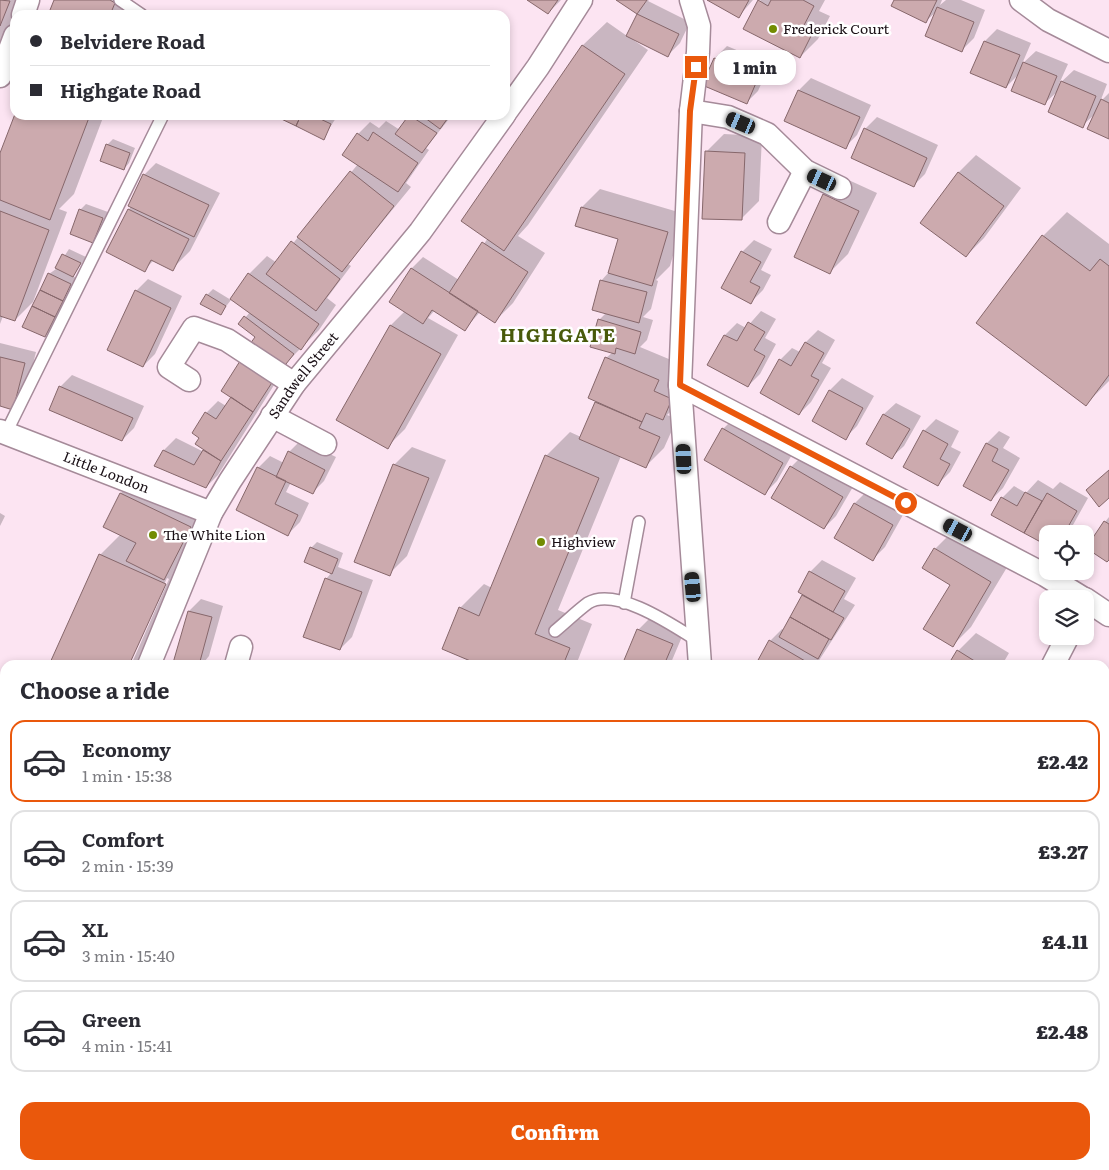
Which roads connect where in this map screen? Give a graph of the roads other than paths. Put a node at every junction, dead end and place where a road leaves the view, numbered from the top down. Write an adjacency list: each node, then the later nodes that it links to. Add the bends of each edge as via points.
1 (120, 0): 5 (lane)
2 (581, 0): 9 (street, Sandwell Street)
3 (691, 0): 10 (street, via 699,26)
4 (1021, 0): 7 (street, via 1048,20)
5 (135, 10)
6 (10, 49): 8 (street)
7 (1109, 51)
8 (0, 76)
9 (510, 106)
10 (690, 111): 13 (street, via 728,117 768,134); 18 (street)
11 (160, 120): 20 (lane)
12 (500, 120): 17 (street, Sandwell Street, via 420,232)
13 (805, 171): 14 (street); 15 (street)
14 (840, 188)
15 (779, 222)
16 (189, 380): 17 (street, via 169,367 194,328 227,340)
17 (294, 384): 19 (street, Sandwell Street)
18 (680, 385): 24 (street); 29 (street)
19 (272, 416): 21 (street); 22 (street, Sandwell Street)
20 (3, 432): 22 (street, Little London)
21 (325, 444)
22 (211, 513): 31 (street, Sandwell Street)
23 (639, 522): 25 (lane)
24 (1069, 590)
25 (624, 603): 28 (lane, via 613,600 590,602); 29 (lane, via 653,613)
26 (1094, 606): 27 (street)
27 (1109, 615)
28 (556, 631)
29 (698, 641): 32 (street)
30 (1063, 645): 33 (street)
31 (151, 660)
32 (700, 660)
33 (1055, 660)

